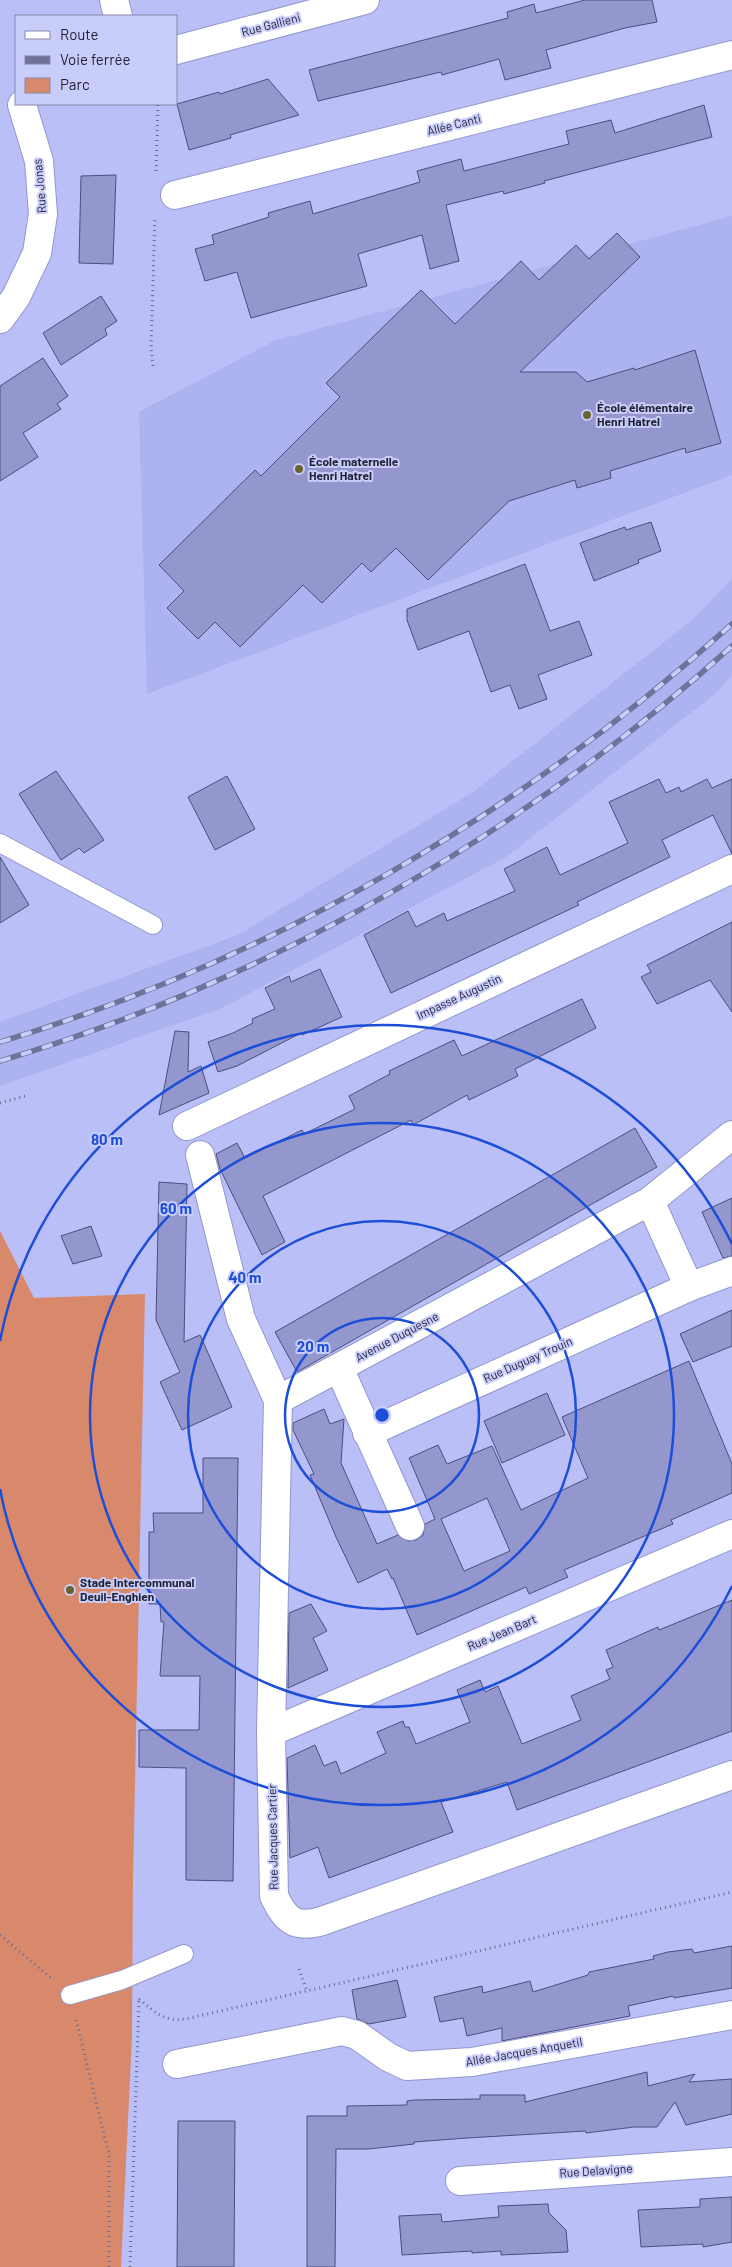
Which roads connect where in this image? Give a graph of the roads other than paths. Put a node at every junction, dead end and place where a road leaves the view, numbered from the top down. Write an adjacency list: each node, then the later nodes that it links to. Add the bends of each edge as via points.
1 (114, 0): 3 (street)
2 (365, 0): 4 (street, Rue Gallieni)
3 (118, 15)
4 (178, 49)
5 (732, 55): 7 (street, Allée Canti)
6 (16, 108): 8 (street, Rue Jonas, via 39,161 43,214 37,253 16,297)
7 (165, 203)
8 (0, 319)
9 (0, 843): 11 (lane)
10 (732, 869): 12 (street, Impasse Augustin)
11 (153, 925)
12 (187, 1126)
13 (732, 1135): 15 (street, Avenue Duquesne)
14 (200, 1155): 19 (street, via 241,1319)
15 (650, 1201): 17 (street); 18 (street, Avenue Duquesne)
16 (732, 1271): 17 (street, Rue Duguay Trouin)
17 (689, 1287): 20 (street, Rue Duguay Trouin)
18 (339, 1368): 19 (street, Avenue Duquesne); 20 (street)
19 (278, 1400): 23 (street, Rue Jacques Cartier)
20 (367, 1433): 21 (street)
21 (410, 1526)
22 (732, 1534): 23 (street, Rue Jean Bart)
23 (271, 1732): 24 (street, Rue Jacques Cartier, via 274,1896 288,1920 298,1923 311,1924)
24 (732, 1775)
25 (184, 1954): 26 (lane, via 122,1980)
26 (70, 1995)
27 (732, 2015): 28 (street, Allée Jacques Anquetil, via 472,2062 407,2066 357,2035 342,2031)
28 (177, 2064)
29 (732, 2162): 30 (street, Rue Delavigne)
30 (460, 2181)

